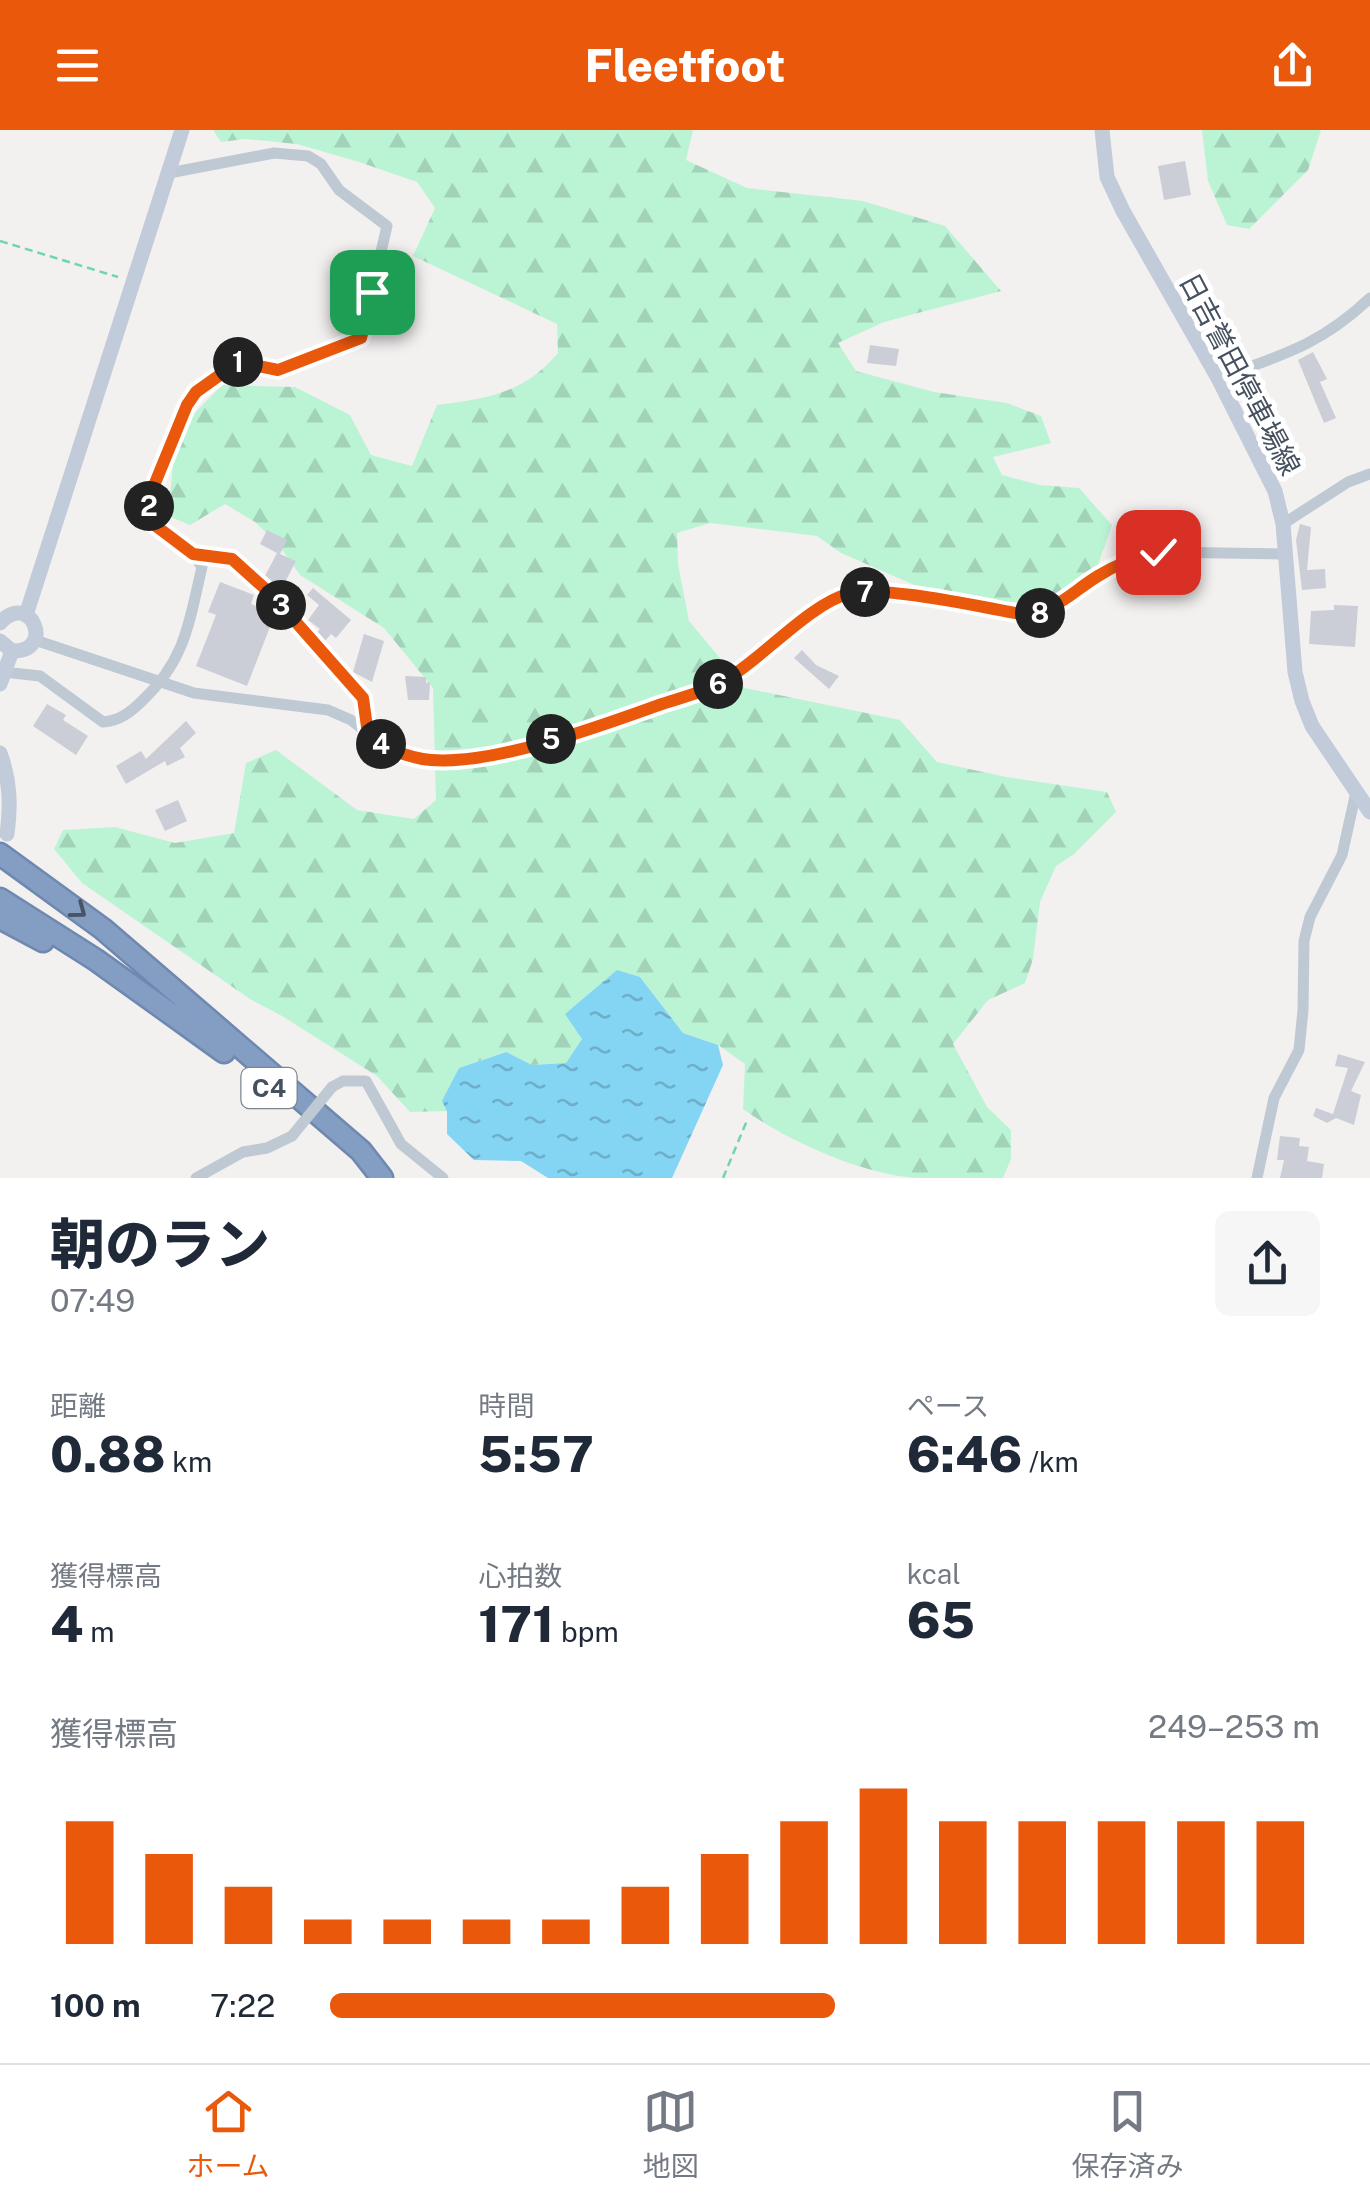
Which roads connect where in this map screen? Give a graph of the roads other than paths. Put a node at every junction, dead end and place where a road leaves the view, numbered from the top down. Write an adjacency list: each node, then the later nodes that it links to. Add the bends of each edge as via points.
1 (182, 130): 3 (main road)
2 (1102, 130): 5 (main road, 日吉誉田停車場線, via 1107,178)
3 (169, 172): 8 (street, via 274,153 308,156 387,226 361,338 278,370 238,362 187,405 149,505 152,523); 10 (main road)
4 (1370, 298): 5 (street, via 1306,346)
5 (1218, 378): 7 (main road, 日吉誉田停車場線, via 1276,492)
6 (1370, 474): 7 (street)
7 (1283, 524): 9 (main road, 日吉誉田停車場線)
8 (193, 554): 15 (street, via 202,566 192,611 182,649); 16 (street, via 232,559 272,595 363,698)
9 (1286, 554): 16 (street, via 1136,557 1036,614 880,592 847,594 711,688 598,727 459,760 404,755); 18 (main road, 日吉誉田停車場線, via 1302,701)
10 (26, 615): 11 (main road, via 14,613); 12 (main road)
11 (0, 624)
12 (34, 640): 13 (main road, via 25,650); 15 (street)
13 (6, 646): 14 (main road)
14 (2, 678): 15 (street, via 40,676 103,722 130,713)
15 (162, 682): 16 (street, via 220,698 328,710)
16 (368, 734)
17 (0, 753): 20 (main road, via 9,788)
18 (1356, 792): 19 (main road, 日吉誉田停車場線); 27 (street, via 1342,855 1310,917 1299,1050 1274,1098)
19 (1369, 810)
20 (3, 844): 25 (highway, one-way to 25, via 360,1151)
21 (0, 900): 23 (highway, C4)
22 (0, 918): 23 (highway)
23 (159, 1004): 25 (highway, C4)
24 (196, 1178): 26 (street, bridge, via 292,1136 332,1087 366,1081 401,1144)
25 (379, 1178)
26 (444, 1178)
27 (1257, 1178)

